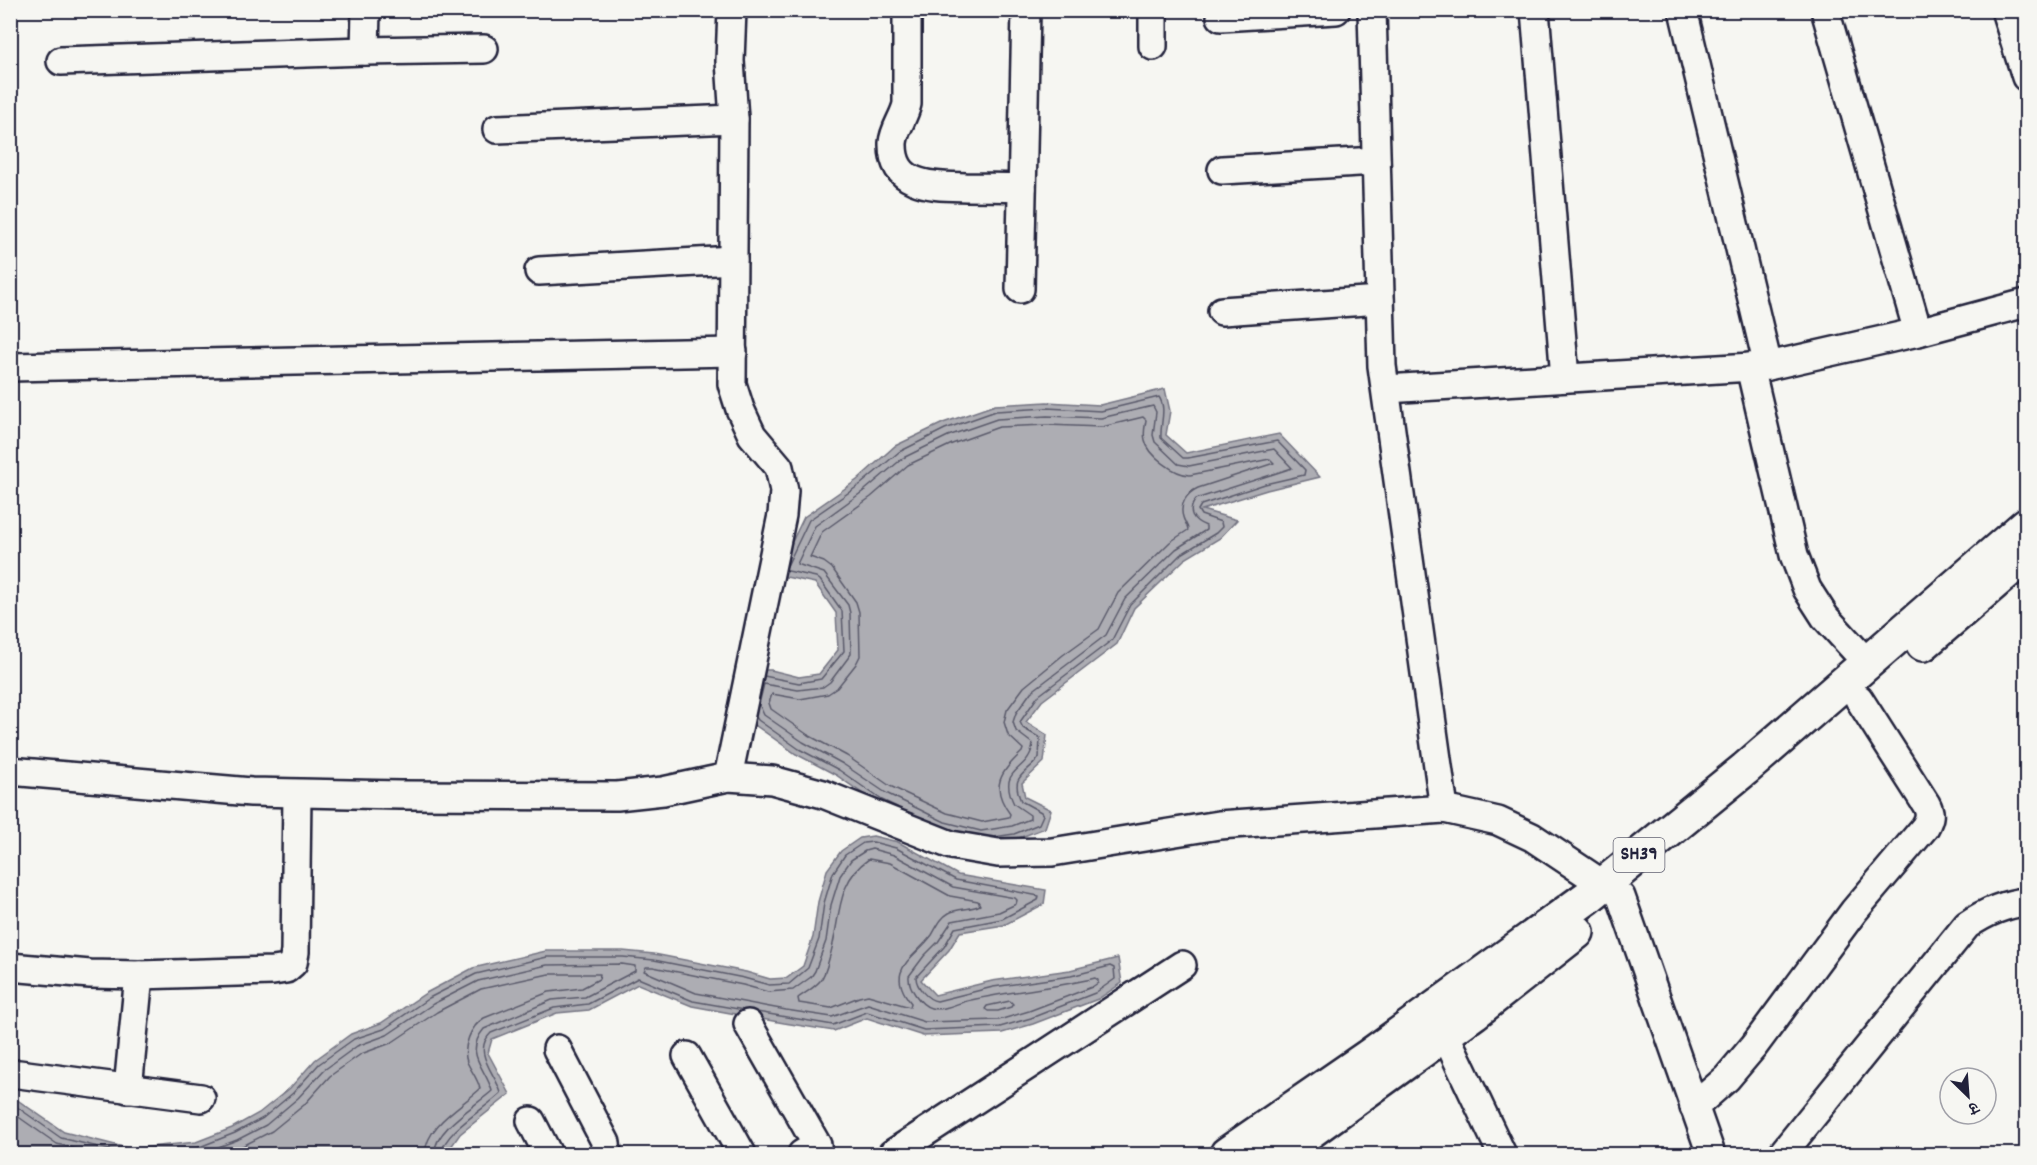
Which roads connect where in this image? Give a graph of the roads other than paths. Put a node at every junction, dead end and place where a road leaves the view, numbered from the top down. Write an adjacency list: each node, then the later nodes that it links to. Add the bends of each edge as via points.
1 (366, 10): 15 (street)
2 (732, 10): 18 (street)
3 (1026, 10): 22 (street)
4 (1153, 10): 13 (street)
5 (1336, 10): 12 (street)
6 (1372, 10): 20 (street)
7 (1535, 10): 33 (street)
8 (1683, 10): 31 (street)
9 (1825, 10): 29 (street)
10 (2005, 10): 17 (street)
11 (907, 15): 22 (street, via 907,104 893,141 900,169 927,186)
12 (1221, 17)
13 (1153, 46)
14 (484, 49): 15 (street)
15 (364, 51): 16 (street)
16 (61, 61)
17 (2026, 77)
18 (734, 119): 19 (street); 23 (street)
19 (497, 129)
20 (1376, 161): 21 (street); 26 (street)
21 (1222, 170)
22 (1022, 188): 25 (street)
23 (734, 260): 24 (street); 30 (street)
24 (539, 271)
25 (1020, 289)
26 (1380, 300): 28 (street); 34 (street)
27 (2026, 303): 29 (street)
28 (1222, 311)
29 (1918, 332): 31 (street)
30 (733, 352): 32 (street); 40 (street, via 732,384 740,409 752,435 779,467 784,491)
31 (1759, 366): 33 (street); 37 (street, via 1794,555 1807,589 1825,617)
32 (10, 367)
33 (1565, 378): 34 (street)
34 (1386, 389): 42 (street)
35 (2026, 525): 37 (main road, SH39)
36 (2026, 555): 38 (main road, SH39)
37 (1867, 663): 43 (main road, SH39)
38 (1859, 699): 43 (main road, SH39); 55 (street, via 1926,804 1929,820 1854,911 1754,1046 1727,1078)
39 (10, 771): 41 (street)
40 (728, 777): 41 (street, via 617,796); 42 (street, via 772,780 824,794 951,845 998,853 1052,852 1219,825)
41 (297, 794): 47 (street, via 293,963 273,971)
42 (1444, 809): 43 (street, via 1498,821 1532,837)
43 (1612, 891): 49 (main road, SH39); 55 (street); 62 (main road, SH39)
44 (2026, 902): 66 (street, via 1991,910 1967,925)
45 (1182, 965): 61 (street)
46 (10, 967): 47 (street)
47 (139, 975): 53 (street)
48 (748, 1024): 57 (street)
49 (1444, 1034): 63 (main road, SH39); 64 (street)
50 (557, 1049): 59 (street, via 606,1143)
51 (687, 1056): 60 (street)
52 (19, 1074): 53 (street)
53 (128, 1089): 54 (street)
54 (201, 1098)
55 (1694, 1107): 65 (street)
56 (531, 1121): 58 (street)
57 (814, 1151)
58 (548, 1155)
59 (607, 1155)
60 (742, 1155)
61 (892, 1155)
62 (1227, 1155)
63 (1279, 1155)
64 (1502, 1155)
65 (1710, 1155)
66 (1782, 1155)

